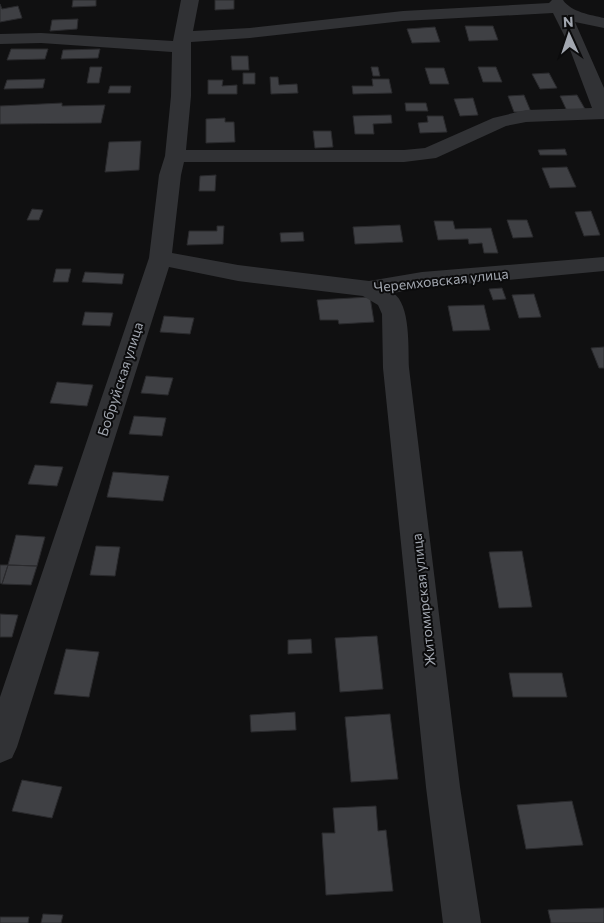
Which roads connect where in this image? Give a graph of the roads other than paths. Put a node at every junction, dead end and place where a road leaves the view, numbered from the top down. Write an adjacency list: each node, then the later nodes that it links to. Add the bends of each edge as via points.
1 (190, 0): 5 (street, Бобруйская улица)
2 (557, 4): 3 (street, via 580,18); 5 (street, via 404,16); 6 (street)
3 (604, 23)
4 (0, 39): 5 (street)
5 (182, 42): 7 (street, Бобруйская улица)
6 (604, 113): 7 (street, via 526,116 500,122 429,154 412,156)
7 (176, 156): 8 (street, Бобруйская улица, via 170,175)
8 (160, 258): 10 (street, Черемховская улица); 11 (street, Бобруйская улица)
9 (604, 264): 10 (street, Черемховская улица, via 422,280)
10 (369, 289): 13 (street, Житомирская улица, via 388,300 394,314 397,378 443,787)
11 (6, 707): 12 (street, Бобруйская улица)
12 (0, 747)
13 (462, 923)

